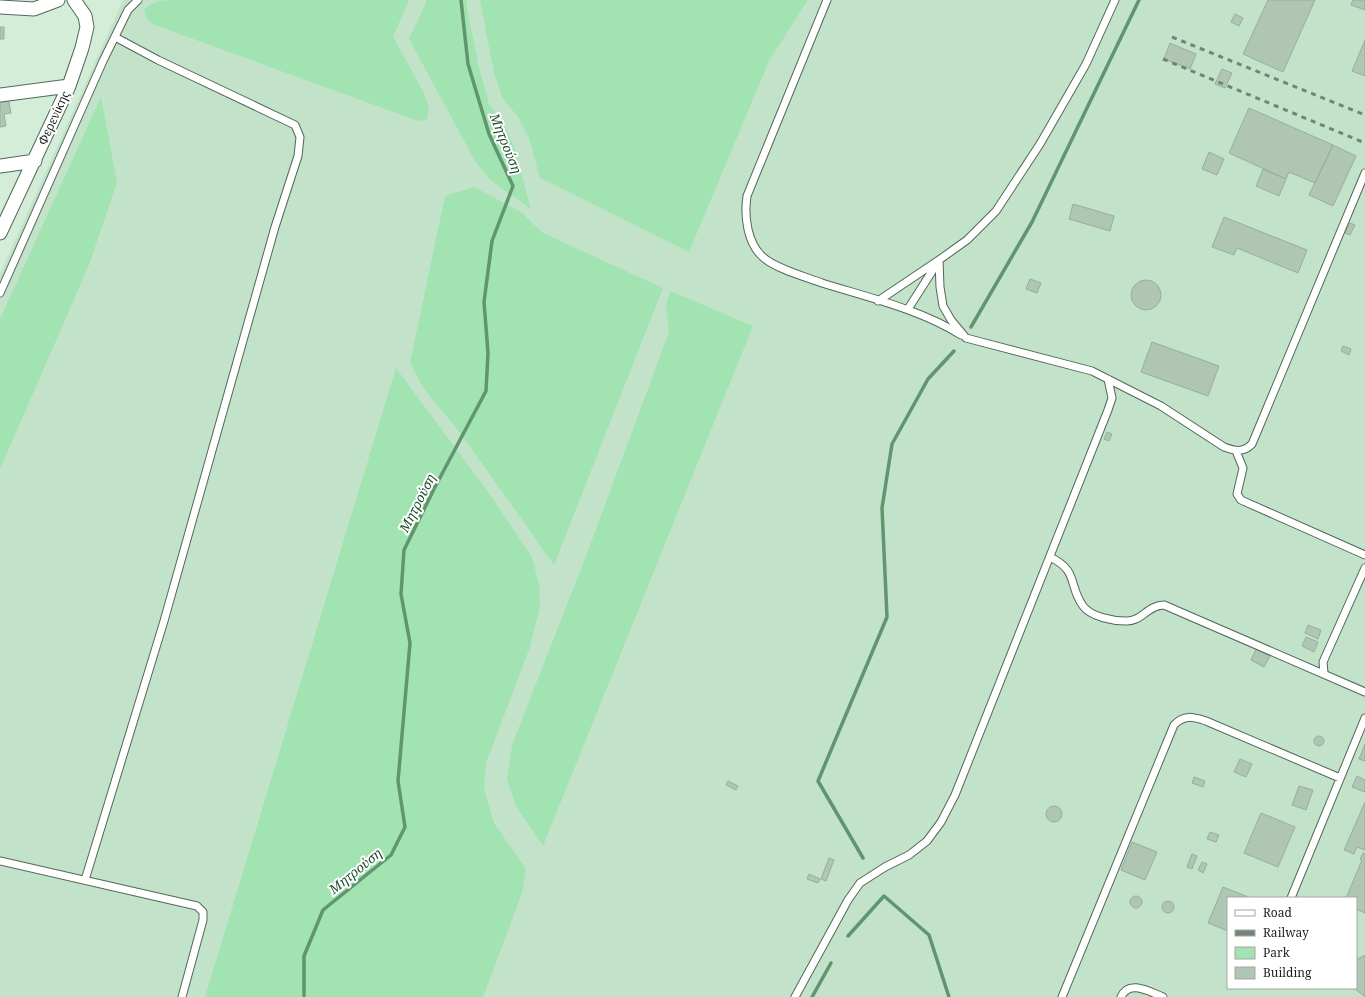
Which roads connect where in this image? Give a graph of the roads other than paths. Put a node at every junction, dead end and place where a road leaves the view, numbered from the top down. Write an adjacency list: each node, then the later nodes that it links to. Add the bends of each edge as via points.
1 (58, 0): 6 (street, via 34,9)
2 (74, 0): 8 (street, Φερενίκης, via 85,16 87,27)
3 (138, 0): 7 (lane, via 128,10)
4 (827, 0): 16 (lane, via 746,196 746,222 754,248 764,258 793,273)
5 (1115, 0): 14 (lane, via 1086,64 1040,144 996,211 967,240)
6 (0, 7)
7 (115, 37): 15 (lane); 29 (lane, via 296,126 300,137 298,156 275,227 164,622)
8 (69, 86): 9 (street); 10 (street, Φερενίκης)
9 (0, 95)
10 (35, 160): 11 (street); 13 (street, Φερενίκης)
11 (0, 166)
12 (1365, 173): 20 (lane, via 1252,444 1247,449)
13 (0, 233)
14 (940, 260): 16 (lane); 17 (lane); 18 (lane, via 940,287 944,306 951,320)
15 (0, 293)
16 (878, 301): 17 (lane)
17 (908, 309): 18 (lane, via 940,322)
18 (966, 338): 19 (lane, via 1092,371)
19 (1108, 379): 20 (lane, via 1161,406 1224,447); 22 (lane, via 1112,398)
20 (1236, 451): 21 (lane, via 1243,468 1237,494 1241,500)
21 (1365, 555)
22 (1050, 557): 24 (lane, via 1062,563 1068,570 1083,607 1093,614 1127,622 1136,620 1156,605 1164,605); 32 (lane, via 955,794 941,822 927,841 909,855 860,883 848,900)
23 (1365, 568): 24 (lane, via 1323,662)
24 (1324, 673): 25 (lane)
25 (1365, 692)
26 (1365, 718): 27 (lane)
27 (1340, 778): 30 (lane); 33 (lane, via 1206,721 1187,716 1179,719 1174,725)
28 (0, 861): 29 (lane)
29 (85, 880): 31 (lane, via 186,902 197,906 203,912)
30 (1291, 897)
31 (182, 997)
32 (795, 997)
33 (1062, 997)
34 (1121, 997): 35 (lane, via 1122,993 1131,987 1139,987)
35 (1163, 997)

